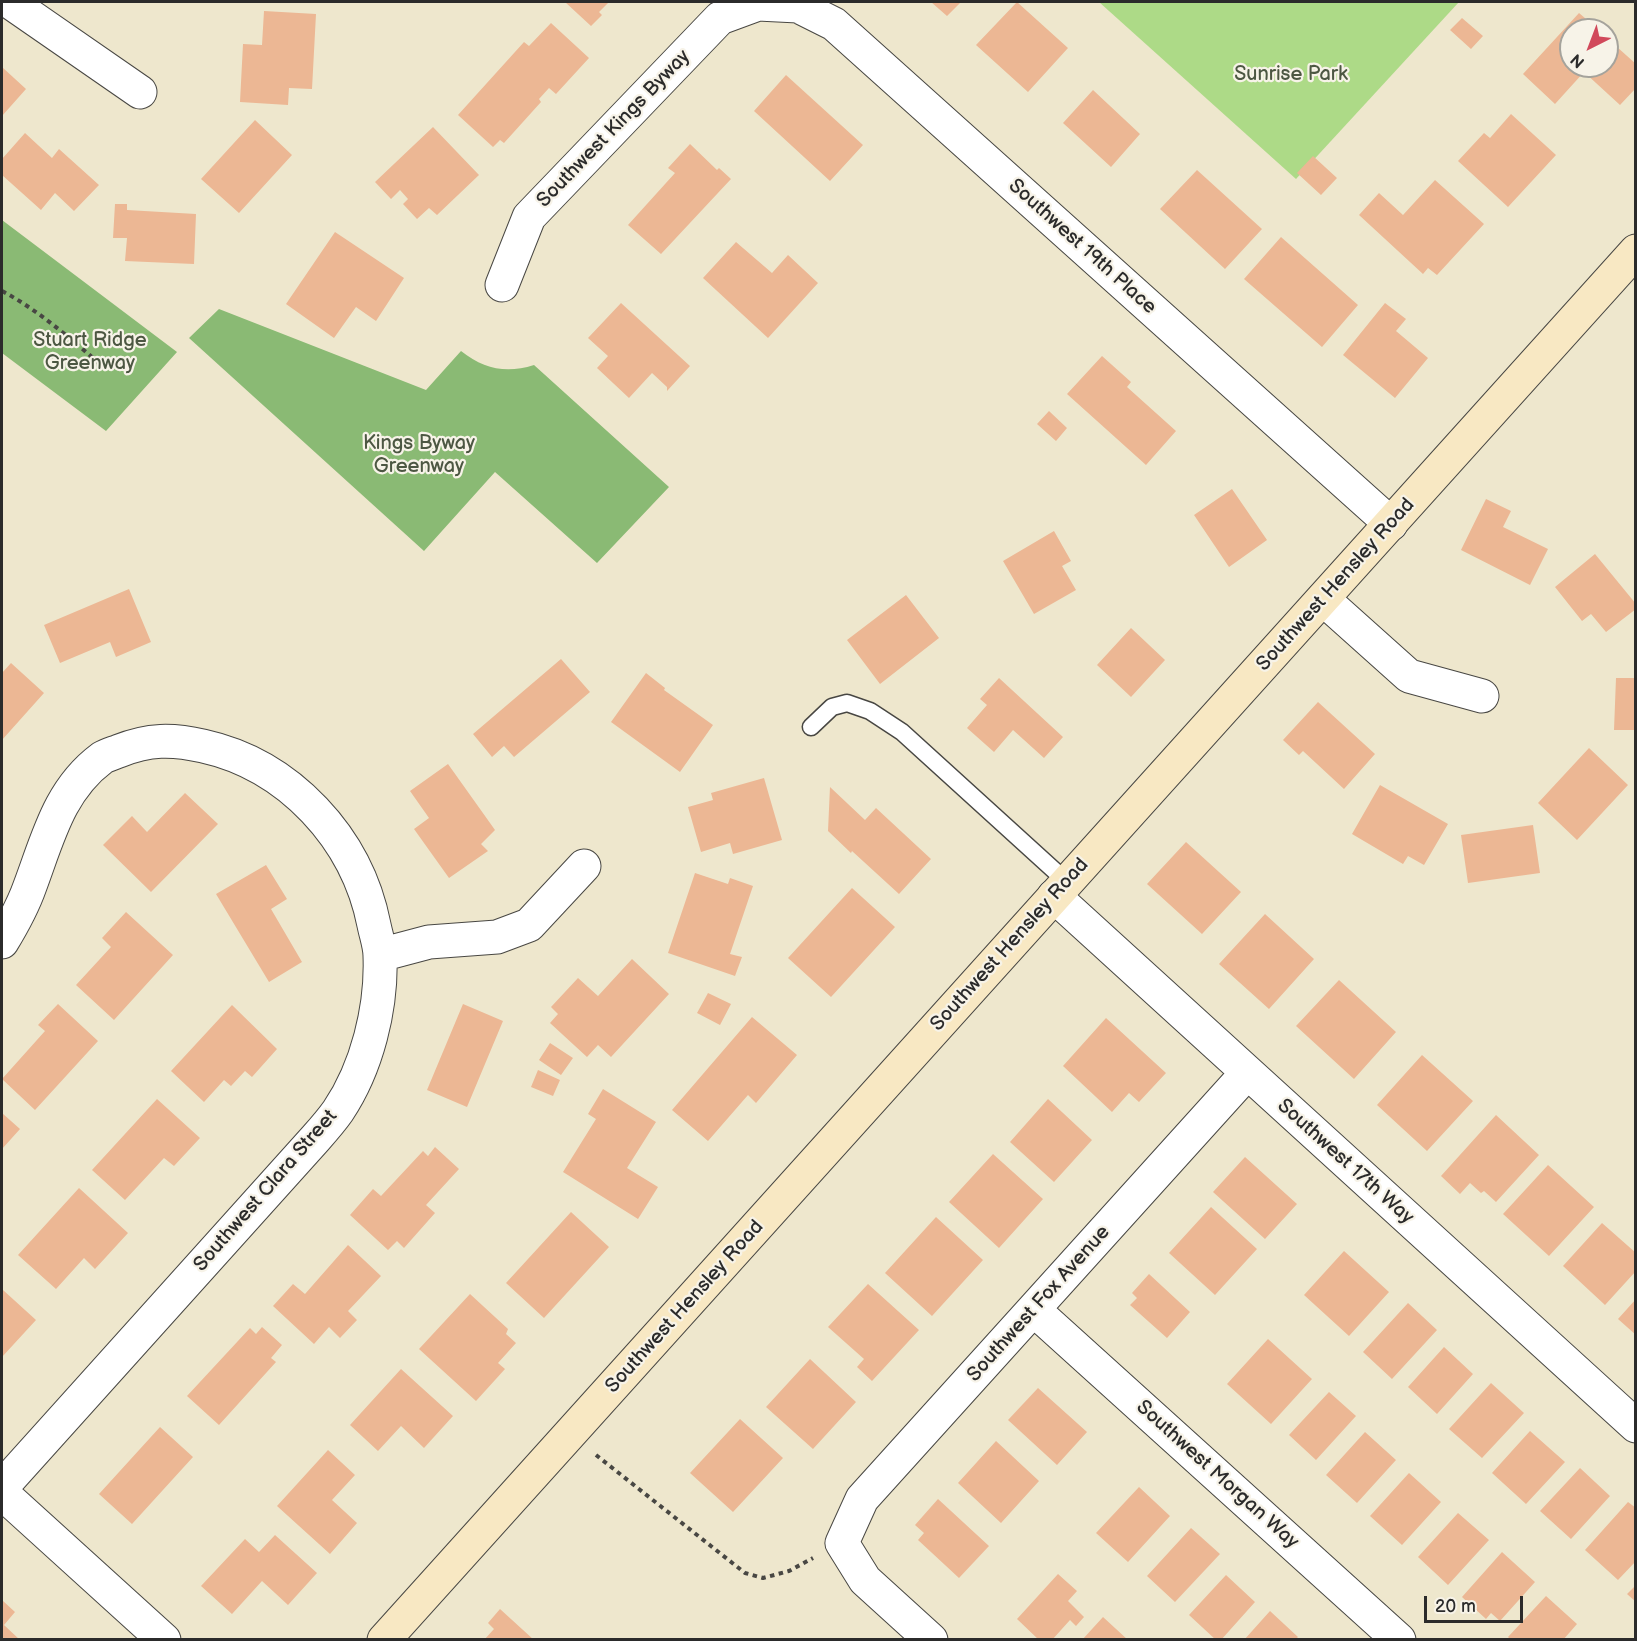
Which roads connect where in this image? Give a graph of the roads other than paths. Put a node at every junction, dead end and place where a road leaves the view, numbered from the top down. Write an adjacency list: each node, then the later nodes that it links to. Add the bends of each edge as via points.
1 (10, 2): 3 (street)
2 (758, 2): 5 (street, Southwest Kings Byway, via 720,18 529,218); 6 (street, Southwest 19th Place, via 798,6 834,24)
3 (140, 92)
4 (1635, 251): 6 (street, Southwest Hensley Road)
5 (502, 285)
6 (1391, 524): 7 (street, Southwest Hensley Road)
7 (1323, 599): 8 (street, via 1409,676); 11 (street, Southwest Hensley Road)
8 (1482, 696)
9 (811, 727): 11 (lane, via 832,707 847,703 870,711 902,732)
10 (584, 866): 13 (street, via 529,925 497,937 429,942)
11 (1061, 889): 14 (street, Southwest 17th Way); 20 (street, Southwest Hensley Road)
12 (2, 942): 13 (street, via 30,887 55,818 75,784 104,757 139,743 177,740 251,762 284,782 314,808 339,839 359,874 372,912)
13 (380, 955): 17 (street, Southwest Clara Street, via 377,1003 369,1041 357,1077 338,1110)
14 (1247, 1073): 15 (street, Southwest Fox Avenue); 16 (street, Southwest 17th Way)
15 (1034, 1310): 21 (street, Southwest Fox Avenue, via 862,1499 842,1543 865,1580); 22 (street, Southwest Morgan Way)
16 (1635, 1426)
17 (2, 1487)
18 (2, 1493): 19 (street)
19 (164, 1640)
20 (384, 1640)
21 (931, 1640)
22 (1399, 1640)

